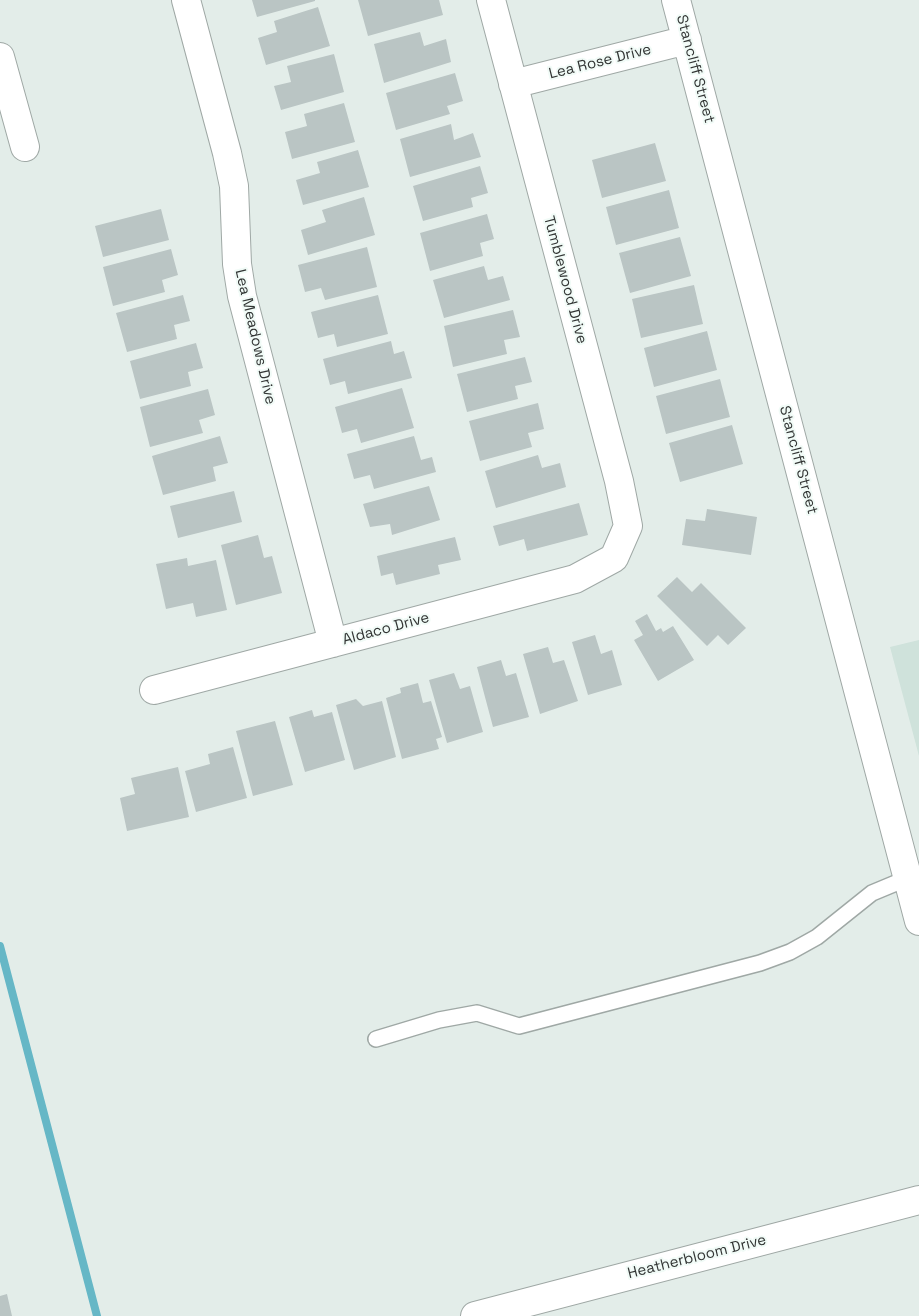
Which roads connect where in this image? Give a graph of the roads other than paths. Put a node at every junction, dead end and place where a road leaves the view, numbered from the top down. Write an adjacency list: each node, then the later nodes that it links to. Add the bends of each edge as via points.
1 (186, 0): 9 (street, Lea Meadows Drive, via 234,186 237,264 242,296)
2 (491, 0): 6 (street, Tumblewood Drive)
3 (676, 0): 4 (street, Stancliff Street)
4 (687, 40): 6 (street, Lea Rose Drive); 11 (street, Stancliff Street)
5 (0, 58): 7 (street)
6 (513, 84): 8 (street, Tumblewood Drive, via 619,481 628,526)
7 (24, 147)
8 (614, 558): 9 (street, Aldaco Drive, via 575,579)
9 (334, 643): 10 (street, Aldaco Drive)
10 (154, 690)
11 (908, 878): 12 (street, Stancliff Street); 13 (lane, via 872,893 810,941 760,963 519,1026 477,1013 439,1020)
12 (919, 921)
13 (376, 1039)
14 (919, 1200): 15 (street, Heatherbloom Drive)
15 (476, 1316)

